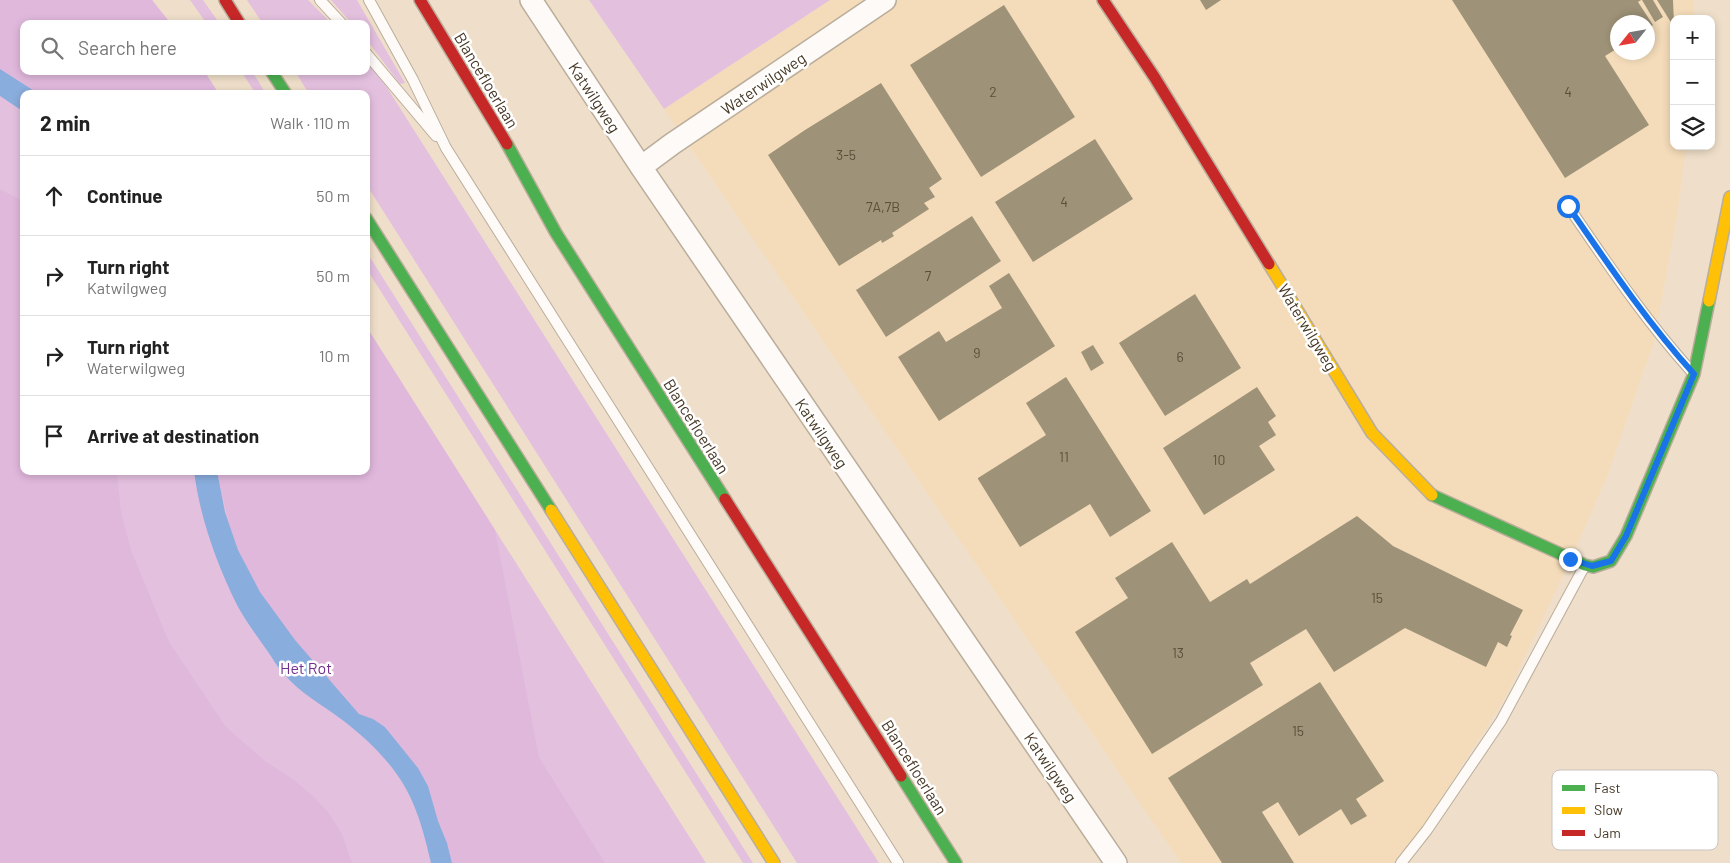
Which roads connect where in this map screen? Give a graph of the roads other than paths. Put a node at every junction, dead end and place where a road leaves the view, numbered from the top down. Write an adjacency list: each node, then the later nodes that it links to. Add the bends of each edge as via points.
1 (224, 0): 8 (main road)
2 (320, 0): 9 (lane)
3 (369, 0): 13 (lane)
4 (420, 0): 22 (main road, Blancefloerlaan, via 507,144 556,233)
5 (532, 0): 14 (street, Katwilgweg)
6 (886, 0): 14 (street, Waterwilgweg)
7 (1103, 0): 19 (main road, Waterwilgweg, via 1155,78 1372,433 1434,497)
8 (237, 20)
9 (338, 20)
10 (370, 58): 13 (lane)
11 (274, 75): 12 (main road)
12 (283, 90)
13 (446, 148): 21 (lane)
14 (641, 167): 23 (street, Katwilgweg)
15 (1730, 197): 18 (main road)
16 (1568, 206): 18 (lane, via 1637,306)
17 (370, 224): 20 (main road)
18 (1694, 374): 19 (main road, via 1626,536 1611,561)
19 (1589, 566): 24 (lane, via 1501,720)
20 (774, 863)
21 (898, 863)
22 (956, 863)
23 (1116, 863)
24 (1401, 863)

